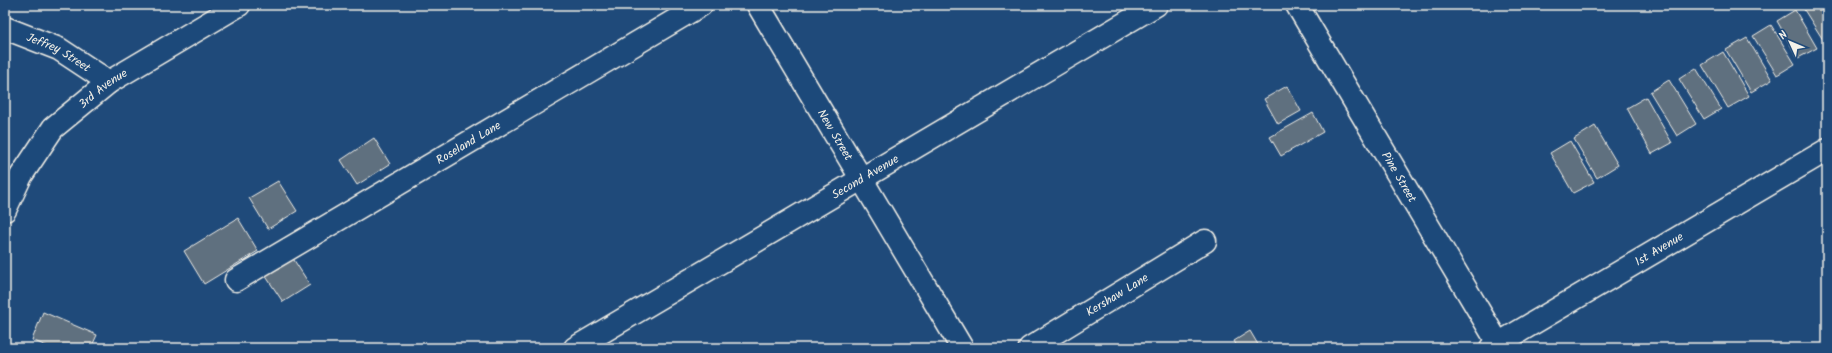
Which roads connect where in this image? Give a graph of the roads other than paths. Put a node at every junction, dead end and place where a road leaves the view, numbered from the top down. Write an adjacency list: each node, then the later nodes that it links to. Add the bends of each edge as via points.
1 (239, 5): 7 (street, 3rd Avenue)
2 (701, 5): 12 (street, Roseland Lane)
3 (758, 5): 9 (street, New Street)
4 (1156, 5): 9 (street, Second Avenue)
5 (1297, 5): 13 (street, Pine Street)
6 (5, 28): 7 (street, Jeffrey Street, via 59,49)
7 (109, 82): 10 (street, 3rd Avenue, via 53,128 21,176)
8 (1827, 150): 13 (street, 1st Avenue)
9 (861, 179): 14 (street, Second Avenue); 15 (street, New Street)
10 (5, 210)
11 (1205, 241): 16 (street, Kershaw Lane)
12 (236, 280)
13 (1497, 347)
14 (574, 348)
15 (962, 348)
16 (1030, 348)

